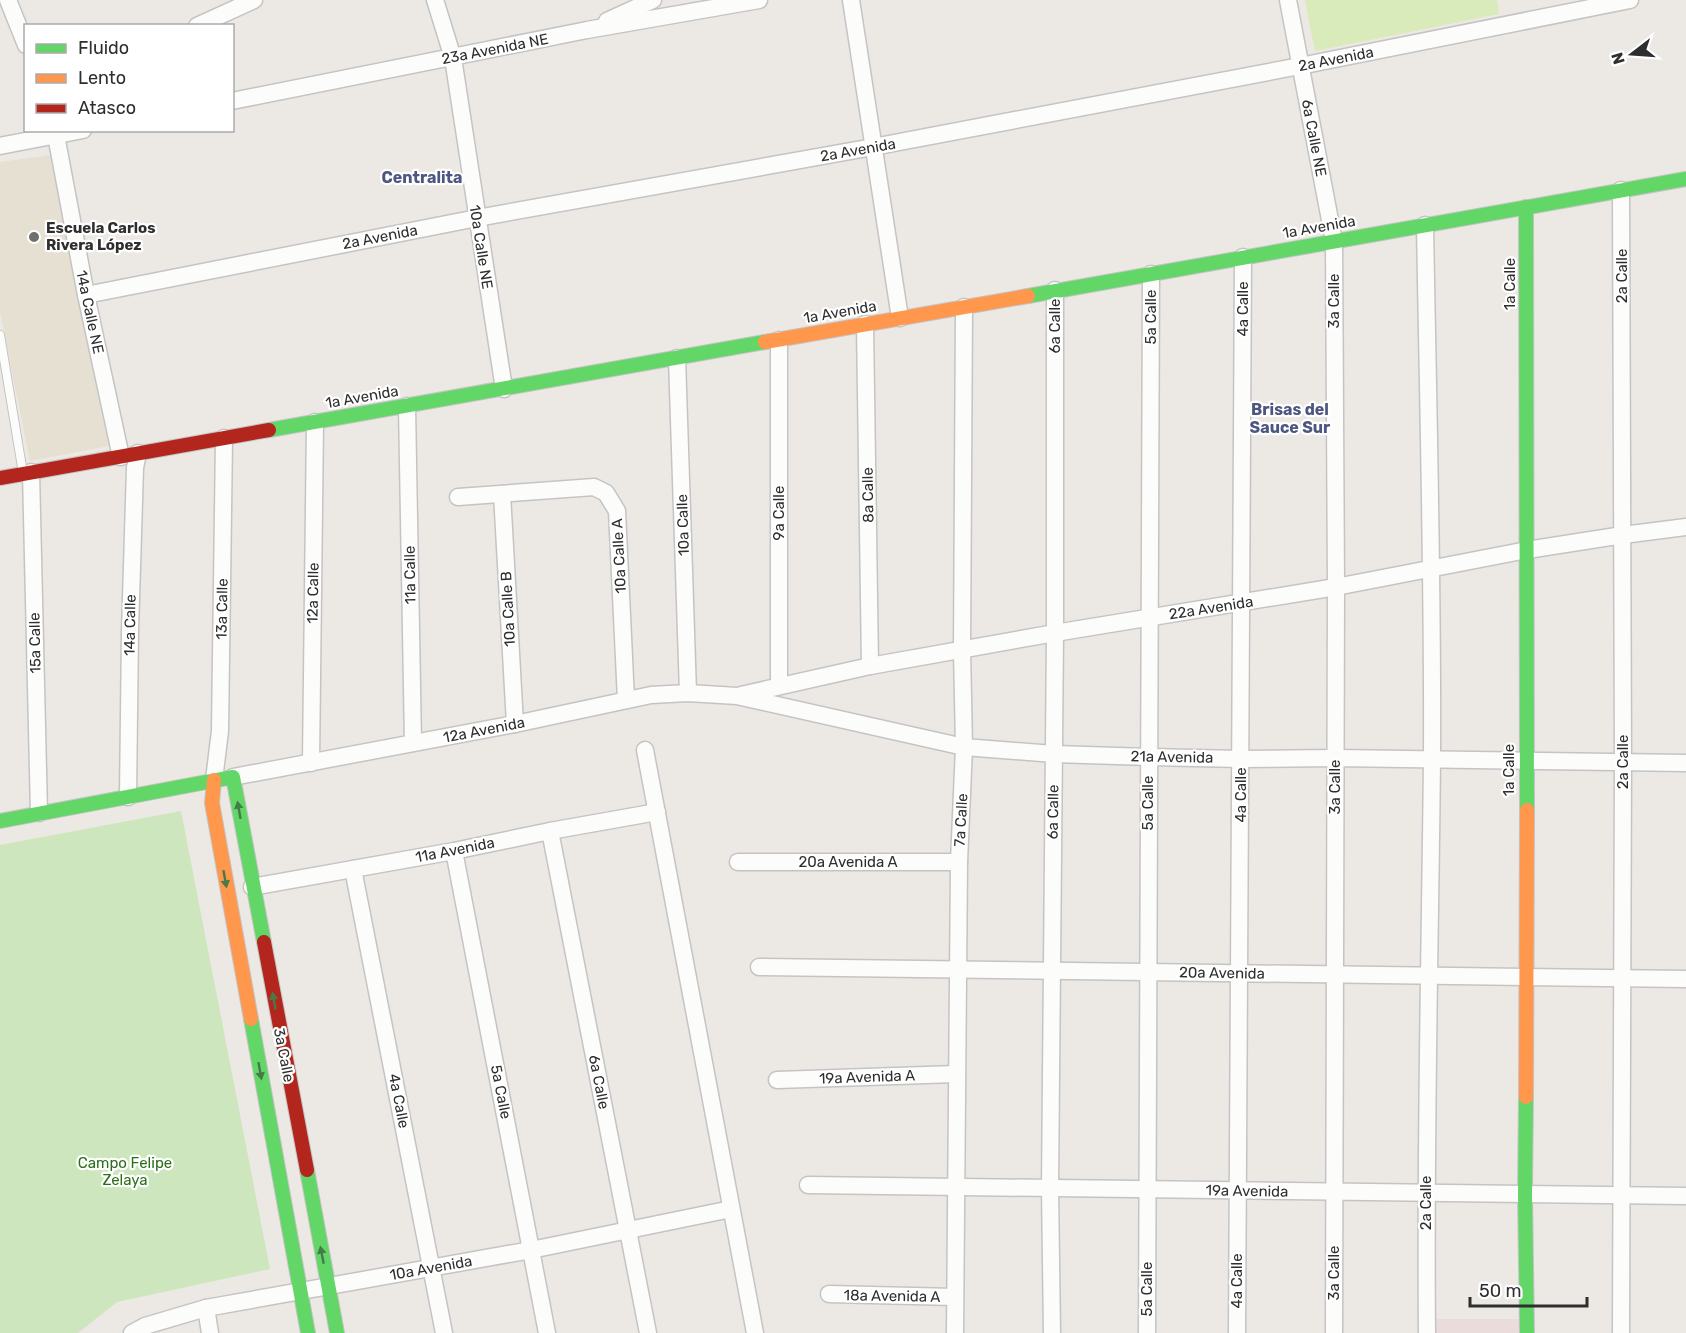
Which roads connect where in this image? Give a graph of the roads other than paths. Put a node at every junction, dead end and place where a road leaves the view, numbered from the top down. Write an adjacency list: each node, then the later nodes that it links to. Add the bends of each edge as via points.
1 (8, 0): 11 (street)
2 (254, 0): 9 (street)
3 (435, 0): 12 (street, 10a Calle NE)
4 (653, 0): 10 (street)
5 (759, 0): 10 (street, 23a Avenida NE)
6 (851, 0): 17 (street)
7 (1288, 0): 13 (street, 6a Calle NE)
8 (1630, 0): 13 (street, 2a Avenida)
9 (201, 24)
10 (587, 30): 12 (street, 23a Avenida NE)
11 (24, 40)
12 (453, 58): 14 (street, 23a Avenida NE); 21 (street, 10a Calle NE)
13 (1300, 66): 17 (street, 2a Avenida); 23 (street, 6a Calle NE)
14 (234, 101)
15 (56, 133): 16 (street); 27 (street, 14a Calle NE)
16 (0, 146)
17 (873, 147): 21 (street, 2a Avenida); 29 (street)
18 (1686, 178): 19 (street, 1a Avenida)
19 (1621, 190): 20 (street, 1a Avenida); 45 (street, 2a Calle)
20 (1526, 207): 22 (street, 1a Avenida); 46 (street, 1a Calle)
21 (477, 218): 27 (street, 2a Avenida); 34 (street, 10a Calle NE)
22 (1425, 225): 23 (street, 1a Avenida); 47 (street, 2a Calle)
23 (1334, 241): 24 (street, 1a Avenida); 48 (street, 3a Calle)
24 (1243, 257): 25 (street, 1a Avenida); 49 (street, 4a Calle)
25 (1151, 274): 26 (street, 1a Avenida); 50 (street, 5a Calle)
26 (1055, 290): 28 (street, 1a Avenida); 51 (street, 6a Calle)
27 (86, 295): 39 (street, 14a Calle NE)
28 (964, 307): 29 (street, 1a Avenida); 52 (street, 7a Calle)
29 (900, 318): 30 (street, 1a Avenida)
30 (865, 324): 32 (street, 1a Avenida); 53 (street, 8a Calle)
31 (0, 335): 40 (lane)
32 (779, 340): 33 (street, 1a Avenida); 54 (street, 9a Calle)
33 (677, 358): 34 (street, 1a Avenida); 55 (street, 10a Calle)
34 (504, 388): 35 (street, 1a Avenida)
35 (407, 406): 36 (street, 1a Avenida); 59 (street, 11a Calle)
36 (315, 422): 37 (street, 1a Avenida); 69 (street, 12a Calle)
37 (224, 438): 38 (street, 1a Avenida); 72 (street, 13a Calle, via 220,731)
38 (138, 453): 39 (street, 1a Avenida); 73 (street, 14a Calle, via 130,608)
39 (121, 456): 40 (street, 1a Avenida)
40 (27, 473): 41 (street, 1a Avenida); 75 (street, 15a Calle)
41 (0, 478)
42 (502, 494): 43 (street, 10a Calle A); 57 (street, 10a Calle A, via 594,487 612,500 617,511); 58 (street, 10a Calle B)
43 (458, 497)
44 (1686, 528): 45 (street, 22a Avenida)
45 (1623, 535): 46 (street, 22a Avenida); 68 (street, 2a Calle)
46 (1527, 550): 47 (street, 22a Avenida); 67 (street, 1a Calle)
47 (1431, 569): 48 (street, 22a Avenida); 66 (street, 2a Calle)
48 (1336, 587): 49 (street, 22a Avenida); 64 (street, 3a Calle)
49 (1242, 603): 50 (street, 22a Avenida); 65 (street, 4a Calle)
50 (1149, 618): 51 (street, 22a Avenida); 63 (street, 5a Calle)
51 (1055, 633): 52 (street, 22a Avenida); 62 (street, 6a Calle)
52 (962, 650): 53 (street, 22a Avenida); 60 (street, 7a Calle)
53 (870, 666): 54 (street, 22a Avenida)
54 (779, 686): 56 (street, 22a Avenida)
55 (688, 693): 56 (street, 12a Avenida); 57 (street, 12a Avenida)
56 (737, 696): 60 (street, 21a Avenida)
57 (626, 700): 58 (street, 12a Avenida)
58 (515, 724): 59 (street, 12a Avenida)
59 (413, 743): 69 (street, 12a Avenida)
60 (964, 747): 62 (street, 21a Avenida); 80 (street, 7a Calle)
61 (645, 750): 74 (street)
62 (1054, 754): 63 (street, 21a Avenida); 85 (street, 6a Calle)
63 (1149, 757): 65 (street, 21a Avenida); 86 (street, 5a Calle)
64 (1335, 758): 65 (street, 21a Avenida); 66 (street, 21a Avenida); 88 (street, 3a Calle)
65 (1241, 759): 87 (street, 4a Calle)
66 (1432, 759): 67 (street, 21a Avenida); 89 (street, 2a Calle)
67 (1526, 761): 68 (street, 21a Avenida); 90 (street, 1a Calle)
68 (1623, 761): 70 (street, 21a Avenida); 91 (street, 2a Calle)
69 (311, 763): 71 (street, 12a Avenida)
70 (1686, 763)
71 (233, 777): 72 (street); 82 (street, 3a Calle, one-way to 71)
72 (214, 780): 73 (street); 110 (street, 3a Calle, one-way to 110, via 212,803)
73 (128, 797): 75 (street)
74 (657, 812): 77 (street, 11a Avenida); 105 (street)
75 (39, 813): 76 (street)
76 (0, 821)
77 (550, 831): 78 (street, 11a Avenida); 106 (street, 6a Calle)
78 (454, 851): 81 (street, 11a Avenida); 107 (street, 5a Calle)
79 (738, 862): 80 (street, 20a Avenida A)
80 (959, 862): 84 (street, 7a Calle)
81 (353, 869): 82 (street, 11a Avenida); 108 (street, 4a Calle)
82 (252, 887): 109 (street, 3a Calle, one-way to 82)
83 (759, 967): 84 (street, 20a Avenida)
84 (958, 969): 85 (street, 20a Avenida); 93 (street, 7a Calle)
85 (1052, 970): 86 (street, 20a Avenida); 97 (street, 6a Calle)
86 (1148, 971): 87 (street, 20a Avenida); 98 (street, 5a Calle)
87 (1239, 973): 88 (street, 20a Avenida); 99 (street, 4a Calle)
88 (1335, 974): 89 (street, 20a Avenida); 100 (street, 3a Calle)
89 (1428, 976): 90 (street, 20a Avenida); 101 (street, 2a Calle)
90 (1527, 977): 91 (street, 20a Avenida); 102 (street, 1a Calle)
91 (1622, 978): 92 (street, 20a Avenida); 103 (street, 2a Calle)
92 (1686, 980)
93 (956, 1074): 94 (street, 19a Avenida A); 96 (street, 7a Calle)
94 (777, 1080)
95 (808, 1185): 96 (street, 19a Avenida)
96 (956, 1187): 97 (street, 19a Avenida); 112 (street, 7a Calle)
97 (1050, 1188): 98 (street, 19a Avenida); 123 (street, 6a Calle)
98 (1147, 1189): 99 (street, 19a Avenida); 124 (street, 5a Calle)
99 (1238, 1190): 100 (street, 19a Avenida); 125 (street, 4a Calle)
100 (1334, 1192): 101 (street, 19a Avenida); 126 (street, 3a Calle)
101 (1426, 1193): 102 (street, 19a Avenida); 127 (street, 2a Calle)
102 (1525, 1194): 103 (street, 19a Avenida); 128 (street, 1a Calle)
103 (1621, 1195): 104 (street, 19a Avenida); 129 (street, 2a Calle)
104 (1686, 1197)
105 (731, 1209): 106 (street, 10a Avenida); 121 (street)
106 (628, 1230): 107 (street, 10a Avenida); 120 (street, 6a Calle)
107 (531, 1250): 108 (street, 10a Avenida); 119 (street, 5a Calle)
108 (432, 1268): 109 (street, 10a Avenida); 118 (street, 4a Calle)
109 (328, 1287): 110 (street, 10a Avenida); 117 (street, 3a Calle)
110 (300, 1291): 113 (street, 10a Avenida); 116 (street, 3a Calle)
111 (829, 1294): 112 (street, 18a Avenida A)
112 (955, 1297): 122 (street, 7a Calle)
113 (206, 1308): 114 (street, 10a Avenida); 115 (street)
114 (132, 1333)
115 (210, 1333)
116 (308, 1333)
117 (337, 1333)
118 (444, 1333)
119 (547, 1333)
120 (648, 1333)
121 (755, 1333)
122 (955, 1333)
123 (1052, 1333)
124 (1147, 1333)
125 (1237, 1333)
126 (1334, 1333)
127 (1427, 1333)
128 (1527, 1333)
129 (1621, 1333)

